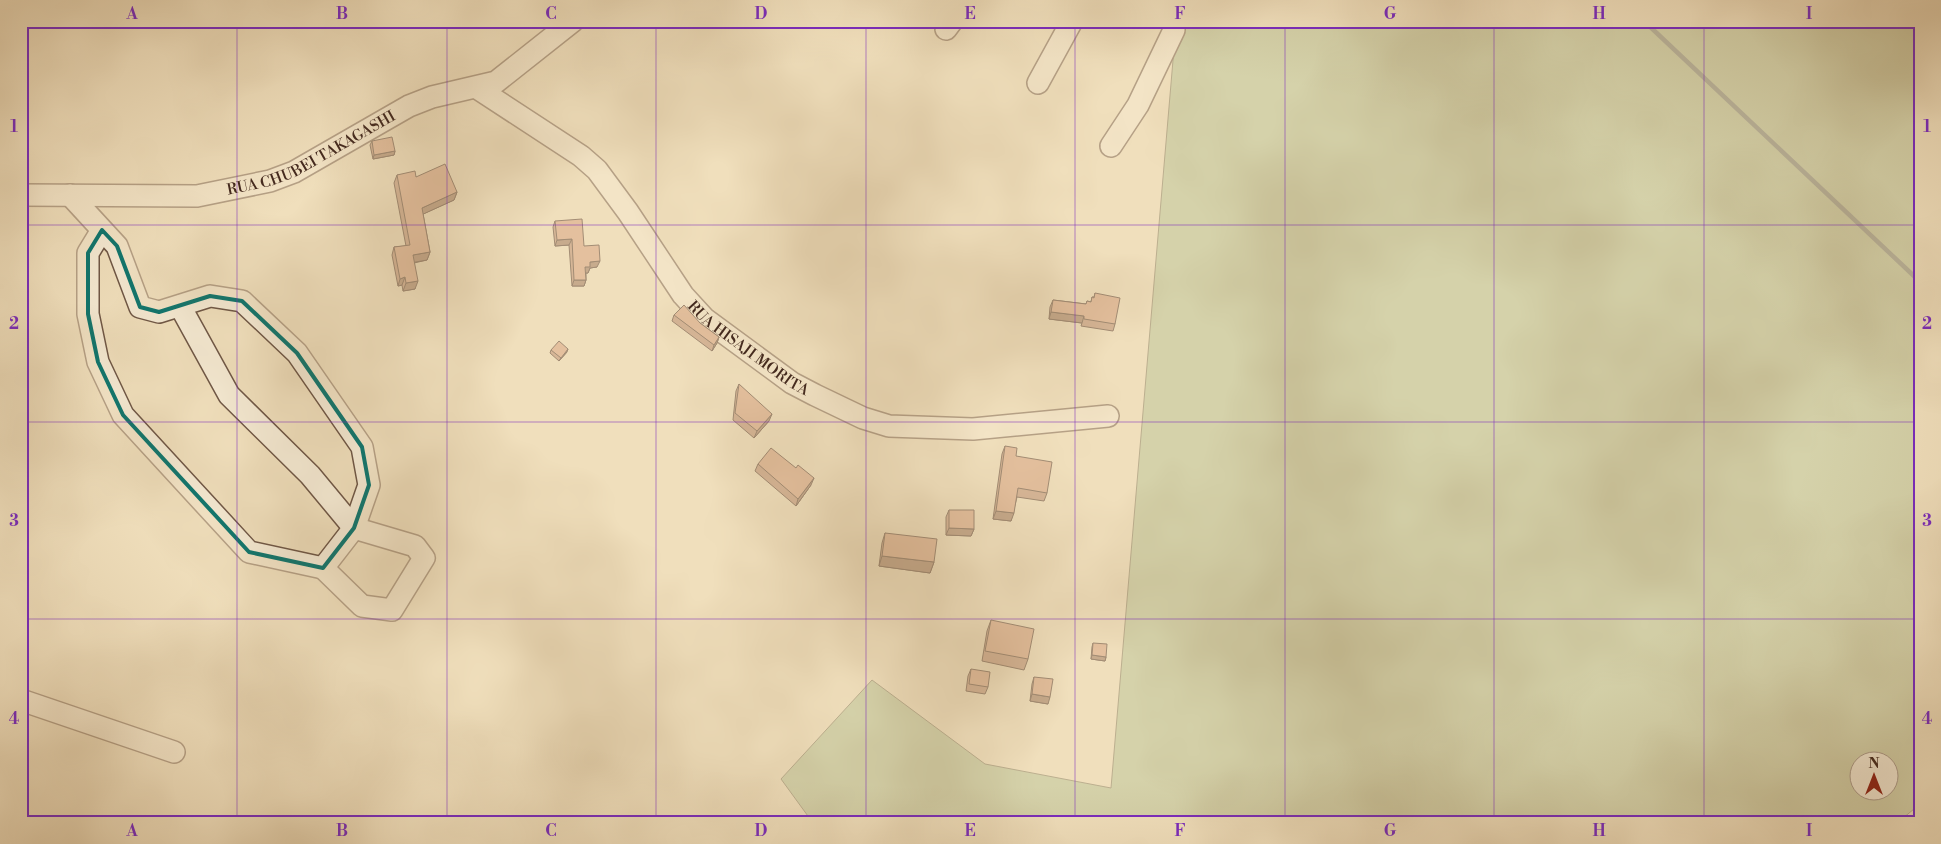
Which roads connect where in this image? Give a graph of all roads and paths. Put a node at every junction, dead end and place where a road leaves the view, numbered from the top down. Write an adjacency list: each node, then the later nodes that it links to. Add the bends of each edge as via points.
1 (573, 21): 5 (street, RUA CHUBEI TAKAGASHI, via 496,82)
2 (1072, 21): 4 (street)
3 (1174, 21): 6 (street, via 1174,30 1138,105)
4 (1038, 83)
5 (477, 88): 8 (street, RUA CHUBEI TAKAGASHI, via 410,106 294,172 270,181 196,196); 11 (street, RUA HISAJI MORITA, via 574,151 597,170 683,295 705,319 807,391 889,426 974,430)
6 (1111, 146)
7 (21, 195): 8 (street, RUA CHUBEI TAKAGASHI)
8 (70, 195): 9 (street)
9 (102, 230): 10 (street, via 117,246 140,307 160,312); 13 (street, via 88,253 88,314 98,362 123,415 249,552)
10 (180, 306): 12 (street, via 229,395 310,475); 12 (street, via 210,296 242,302 297,353 362,447 369,485)
11 (1108, 416)
12 (354, 528): 13 (street); 13 (street, via 415,546 424,558 392,610 362,606)
13 (323, 568)
14 (21, 700): 15 (street)
15 (174, 752)

